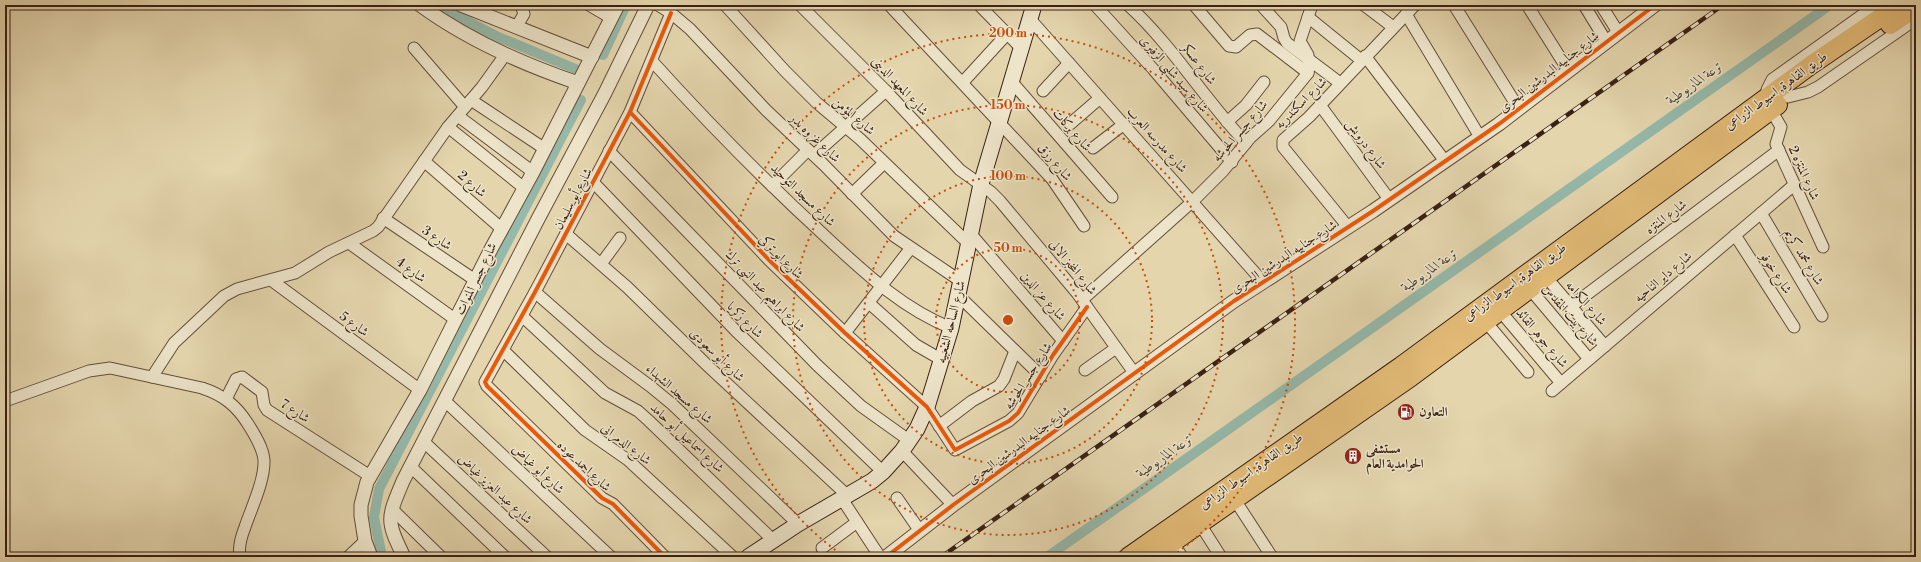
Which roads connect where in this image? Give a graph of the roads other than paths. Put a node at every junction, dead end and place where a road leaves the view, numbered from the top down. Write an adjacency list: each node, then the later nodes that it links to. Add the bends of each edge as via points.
1 (420, 5): 40 (street, via 461,32)
2 (461, 5): 33 (street)
3 (521, 5): 33 (street, via 524,14)
4 (590, 5): 31 (street)
5 (618, 5): 31 (street, شارع جسر المنوات)
6 (648, 5): 139 (street, شارع جسر المنوات)
7 (658, 5): 28 (street, شارع غزوه بدر)
8 (724, 5): 68 (street, شارع المؤمن, via 785,71)
9 (800, 5): 54 (street, شارع المعهد الدينى)
10 (979, 5): 36 (street)
11 (1095, 5): 78 (street, شارع سيد شلبى الزفيرى)
12 (1128, 5): 64 (street, شارع عسكر, via 1180,60)
13 (1194, 5): 48 (street, via 1229,46 1236,47 1250,35 1257,34)
14 (1312, 5): 30 (street)
15 (1364, 5): 34 (street)
16 (1414, 5): 29 (street, شارع اسكندريه)
17 (1454, 5): 61 (street)
18 (1527, 5): 46 (street)
19 (1584, 5): 37 (street)
20 (1601, 5): 35 (street)
21 (1878, 5): 58 (street, via 1773,80 1768,90)
22 (1899, 5): 47 (highway, طريق القاهرة, اسيوط الزراعى)
23 (890, 7): 50 (street, شارع رزق)
24 (1266, 7): 44 (street, via 1281,27 1285,41)
25 (1650, 7): 35 (street, شارع جنابيه البدرشين البحرى)
26 (1916, 7): 47 (highway, طريق القاهرة, اسيوط الزراعى)
27 (1032, 12): 39 (main road, شارع الساحه الشعبيه); 45 (street, شارع مدرسه العرب)
28 (671, 13): 43 (street, شارع أبو سليمان); 75 (street, شارع غزوه بدر, via 690,29 766,110)
29 (1406, 14): 34 (street, شارع اسكندريه); 69 (street)
30 (1308, 17): 42 (street); 44 (street, via 1300,41)
31 (611, 18): 41 (street, شارع جسر المنوات)
32 (1916, 19): 56 (street, via 1818,87)
33 (517, 26): 41 (street)
34 (1393, 27): 42 (street, شارع اسكندريه)
35 (1618, 32): 37 (street, شارع جنابيه البدرشين البحرى)
36 (1007, 34): 39 (street); 50 (street)
37 (1606, 41): 46 (street, شارع جنابيه البدرشين البحرى)
38 (414, 48): 60 (street)
39 (1021, 48): 49 (main road, شارع الساحه الشعبيه)
40 (505, 55): 52 (street); 60 (street)
41 (592, 57): 52 (street, شارع جسر المنوات)
42 (1363, 58): 53 (street, شارع اسكندريه); 77 (street)
43 (652, 61): 62 (street, شارع أبو سليمان); 84 (street, شارع مسجد التوحيد)
44 (1309, 62): 48 (street); 53 (street)
45 (1069, 63): 55 (street); 57 (street, شارع مدرسه العرب)
46 (1568, 70): 61 (street, شارع جنابيه البدرشين البحرى)
47 (1814, 70): 56 (highway, طريق القاهرة, اسيوط الزراعى); 58 (highway, طريق القاهرة, اسيوط الزراعى)
48 (1308, 73): 70 (street, شارع جسر الحوشه, via 1265,126)
49 (1011, 81): 63 (main road, شارع الساحه الشعبيه); 87 (street, شارع بركات)
50 (963, 82): 63 (street, شارع رزق)
51 (1264, 82): 64 (street, via 1246,105)
52 (578, 83): 72 (street, شارع جسر المنوات)
53 (1340, 84): 59 (street, شارع اسكندريه)
54 (886, 91): 68 (street); 82 (street, شارع المعهد الدينى, via 960,170)
55 (1043, 91)
56 (1788, 97): 58 (highway, طريق القاهرة, اسيوط الزراعى)
57 (1100, 98): 65 (street); 66 (street, شارع مدرسه العرب)
58 (1770, 103): 73 (street, شارع المنتزه 2, via 1781,128 1776,142); 103 (highway, طريق القاهرة, اسيوط الزراعى); 174 (highway, طريق القاهرة, اسيوط الزراعى)
59 (1320, 105): 88 (street, شارع درويش); 93 (street, شارع اسكندريه, via 1285,138 1282,145)
60 (464, 108): 67 (street); 72 (street); 80 (street)
61 (1519, 109): 69 (street, شارع جنابيه البدرشين البحرى)
62 (630, 112): 74 (street, شارع أبو سليمان); 121 (street, شارع ابو تركي, via 769,260)
63 (999, 122): 82 (main road, شارع الساحه الشعبيه); 92 (street, شارع رزق, via 1052,179)
64 (1227, 122): 70 (street, شارع عسكر)
65 (1070, 124)
66 (1124, 124): 71 (street); 89 (street, شارع مدرسه العرب)
67 (448, 127): 76 (street); 85 (street)
68 (846, 127): 75 (street); 79 (street, شارع المؤمن)
69 (1480, 137): 77 (street, شارع جنابيه البدرشين البحرى)
70 (1246, 143): 78 (street, شارع جسر الحوشه)
71 (1093, 148)
72 (545, 149): 80 (street, شارع جسر المنوات)
73 (1779, 150): 83 (street, شارع المنتزه 2); 113 (street, شارع المنتزه)
74 (609, 151): 81 (street, شارع أبو سليمان); 144 (street, شارع ابراهيم عبد النبى ترك, via 816,365)
75 (811, 152): 84 (street); 86 (street, شارع غزوه بدر)
76 (424, 161): 91 (street); 94 (street, شارع 2)
77 (1445, 161): 88 (street, شارع جنابيه البدرشين البحرى)
78 (1232, 162): 89 (street, شارع جسر الحوشه)
79 (884, 163): 86 (street); 98 (street, شارع المؤمن)
80 (533, 172): 85 (street, شارع جسر المنوات)
81 (593, 182): 95 (street, شارع أبو سليمان); 146 (street, شارع زكريا, via 736,331)
82 (980, 184): 98 (main road, شارع الساحه الشعبيه); 112 (street, شارع المخبز الالى, via 1000,201)
83 (1794, 185): 90 (street, شارع داير الناحيه); 100 (street, شارع المنتزه 2)
84 (772, 186): 107 (street, شارع مسجد التوحيد)
85 (524, 188): 94 (street, شارع جسر المنوات)
86 (852, 194): 101 (street, شارع غزوه بدر)
87 (1112, 197)
88 (1389, 199): 93 (street, شارع جنابيه البدرشين البحرى)
89 (1193, 201): 106 (street, شارع مدرسه العرب); 112 (street, شارع جسر الحوشه)
90 (1761, 213): 96 (street, شارع داير الناحيه); 116 (street, شارع محمد كريم)
91 (383, 218): 99 (street, via 373,231); 105 (street, شارع 3)
92 (1084, 226)
93 (1348, 227): 106 (street, شارع جنابيه البدرشين البحرى)
94 (502, 229): 105 (street, شارع جسر المنوات)
95 (566, 234): 102 (street, شارع أبو سعودى); 110 (street, شارع أبو سليمان)
96 (1735, 235): 119 (street, شارع خوفو); 123 (street, شارع داير الناحيه)
97 (620, 238): 102 (street)
98 (970, 239): 108 (main road, شارع الساحه الشعبيه); 122 (street, شارع عز الدين)
99 (349, 243): 104 (street, via 295,273); 117 (street, شارع 4)
100 (1823, 247)
101 (910, 249): 107 (street); 108 (street, شارع غزوه بدر)
102 (600, 264): 148 (street, شارع أبو سعودى)
103 (1546, 278): 109 (highway, طريق القاهرة, اسيوط الزراعى); 113 (street, شارع الكرامه)
104 (271, 280): 133 (street, via 237,289 218,301 174,343); 136 (street, شارع 5)
105 (475, 280): 117 (street, شارع جسر المنوات)
106 (1263, 282): 131 (street, شارع جنابيه البدرشين البحرى)
107 (881, 286): 111 (street); 120 (street, شارع مسجد التوحيد, via 914,311)
108 (960, 289): 120 (main road, شارع الساحه الشعبيه); 126 (street, شارع غزوه بدر)
109 (1530, 289): 114 (highway, طريق القاهرة, اسيوط الزراعى); 127 (street, شارع بيت المقدس)
110 (535, 292): 115 (street, شارع أبو سليمان); 154 (street, شارع مسجد الشهداء, via 605,353 666,399)
111 (869, 303): 121 (street); 128 (street, via 916,345)
112 (1085, 304): 122 (street, شارع جسر الحوشه); 124 (street, شارع المخبز الالى)
113 (1570, 307): 123 (street, شارع الكرامه)
114 (1501, 312): 118 (highway, طريق القاهرة, اسيوط الزراعى); 134 (street, شارع جوهر القائد)
115 (522, 316): 125 (street, شارع أبو سليمان); 157 (street, شارع اسماعيل أبو حامد, via 605,393 638,411)
116 (1822, 316)
117 (456, 320): 136 (street, شارع جسر المنوات)
118 (1486, 322): 130 (street); 150 (highway, طريق القاهرة, اسيوط الزراعى)
119 (1794, 327)
120 (951, 328): 128 (main road, شارع الساحه الشعبيه)
121 (845, 333): 141 (street, شارع ابو تركي)
122 (1063, 341): 132 (street, شارع جسر الحوشه)
123 (1605, 346): 127 (street, شارع داير الناحيه)
124 (1116, 348): 129 (street); 131 (street, شارع المخبز الالى)
125 (503, 350): 135 (street, شارع أبو سليمان, via 485,382); 170 (street, شارع الدمرانى, via 589,433 628,460)
126 (1015, 351): 132 (street, شارع غزوه بدر); 142 (street, via 1000,386 972,401)
127 (1590, 359): 134 (street, شارع داير الناحيه)
128 (942, 360): 141 (main road, شارع الساحه الشعبيه)
129 (1085, 370)
130 (1528, 372)
131 (1135, 374): 151 (street, شارع جنابيه البدرشين البحرى)
132 (1040, 376): 142 (street, شارع جسر الحوشه, via 1014,418 956,450)
133 (152, 377): 138 (street, via 202,388); 140 (street, via 110,368 89,371)
134 (1561, 383): 137 (street, شارع داير الناحيه)
135 (490, 389): 169 (street, شارع احمد عوده, via 602,498 613,504)
136 (420, 390): 147 (street, شارع جسر المنوات)
137 (1552, 391)
138 (226, 399): 147 (street, شارع 7, via 236,379 242,377 261,390 267,410); 161 (street, via 240,412 252,430 264,460 263,474 241,537)
139 (445, 400): 143 (street, شارع جسر المنوات); 168 (street, شارع أبو غياض)
140 (5, 401)
141 (927, 407): 142 (street, شارع جسر الحوشه); 144 (main road, شارع الساحه الشعبيه)
142 (939, 426)
143 (424, 442): 145 (street, شارع جسر المنوات); 167 (street, شارع عبد العزيز غياض)
144 (906, 446): 146 (main road, شارع الساحه الشعبيه); 151 (street, شارع ابراهيم عبد النبى ترك)
145 (410, 466): 152 (street, شارع جسر المنوات); 166 (street)
146 (883, 472): 148 (main road, شارع الساحه الشعبيه)
147 (370, 476): 158 (street, شارع جسر المنوات, via 361,504)
148 (845, 497): 153 (street, شارع أبو سعودى); 154 (main road, شارع الساحه الشعبيه)
149 (897, 498): 156 (street)
150 (1235, 500): 155 (highway, طريق القاهرة, اسيوط الزراعى); 177 (street)
151 (953, 505): 156 (street, شارع جنابيه البدرشين البحرى)
152 (392, 509): 164 (street, شارع جسر المنوات, via 390,528); 165 (street)
153 (857, 522): 159 (street); 172 (street, شارع أبو سعودى)
154 (798, 524): 157 (main road, شارع الساحه الشعبيه)
155 (1200, 524): 160 (highway, طريق القاهرة, اسيوط الزراعى); 176 (street)
156 (920, 531): 173 (street, شارع جنابيه البدرشين البحرى)
157 (773, 540): 171 (main road, شارع الساحه الشعبيه)
158 (364, 541): 162 (street); 163 (street, شارع جسر المنوات)
159 (823, 549)
160 (1178, 550): 175 (highway, طريق القاهرة, اسيوط الزراعى)
161 (240, 557)
162 (348, 557)
163 (371, 557)
164 (404, 557)
165 (441, 557)
166 (505, 557)
167 (547, 557)
168 (612, 557)
169 (665, 557)
170 (733, 557)
171 (748, 557)
172 (880, 557)
173 (886, 557)
174 (1128, 557)
175 (1152, 557)
176 (1221, 557)
177 (1272, 557)

